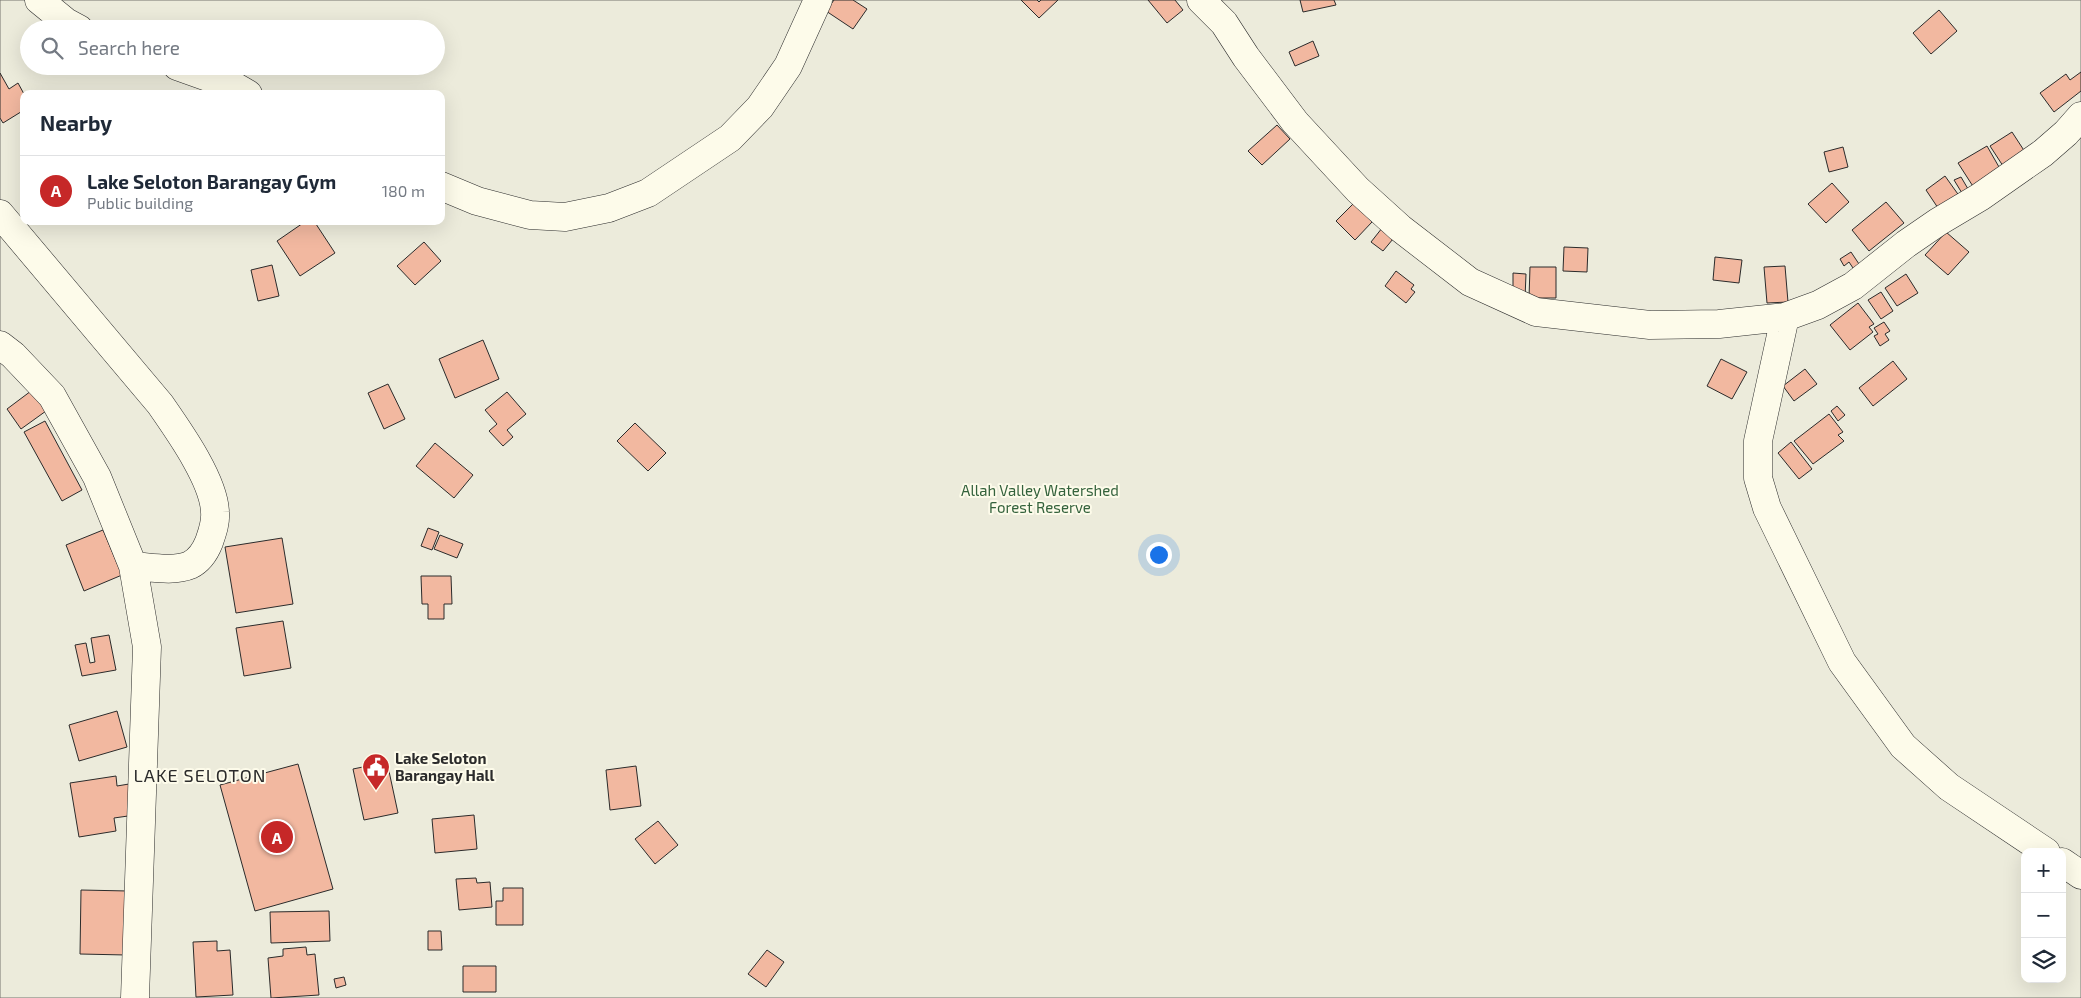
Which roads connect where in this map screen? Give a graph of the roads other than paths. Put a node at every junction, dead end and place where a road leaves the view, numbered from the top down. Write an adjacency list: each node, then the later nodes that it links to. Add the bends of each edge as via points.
1 (39, 0): 4 (street)
2 (818, 0): 8 (street, via 788,66 760,107 730,138 648,194 592,212 566,216 530,215 477,201)
3 (1201, 0): 10 (street, via 1224,23 1246,58 1295,122 1358,190 1400,228 1470,282 1536,312 1650,325 1718,324)
4 (64, 20)
5 (202, 75): 6 (street)
6 (241, 90)
7 (2081, 116): 10 (street, via 2043,153 1906,244 1854,286 1818,305)
8 (445, 188)
9 (0, 214): 12 (street, via 160,404 183,438 210,489 215,512 213,531 204,555 190,565 175,568)
10 (1785, 317): 13 (street, via 1758,441 1758,478 1767,508 1842,662 1903,746 1949,787)
11 (0, 345): 12 (street, via 52,396 97,477)
12 (133, 566): 16 (street, via 147,646)
13 (2040, 848)
14 (2066, 865): 15 (street)
15 (2081, 875)
16 (135, 998)

